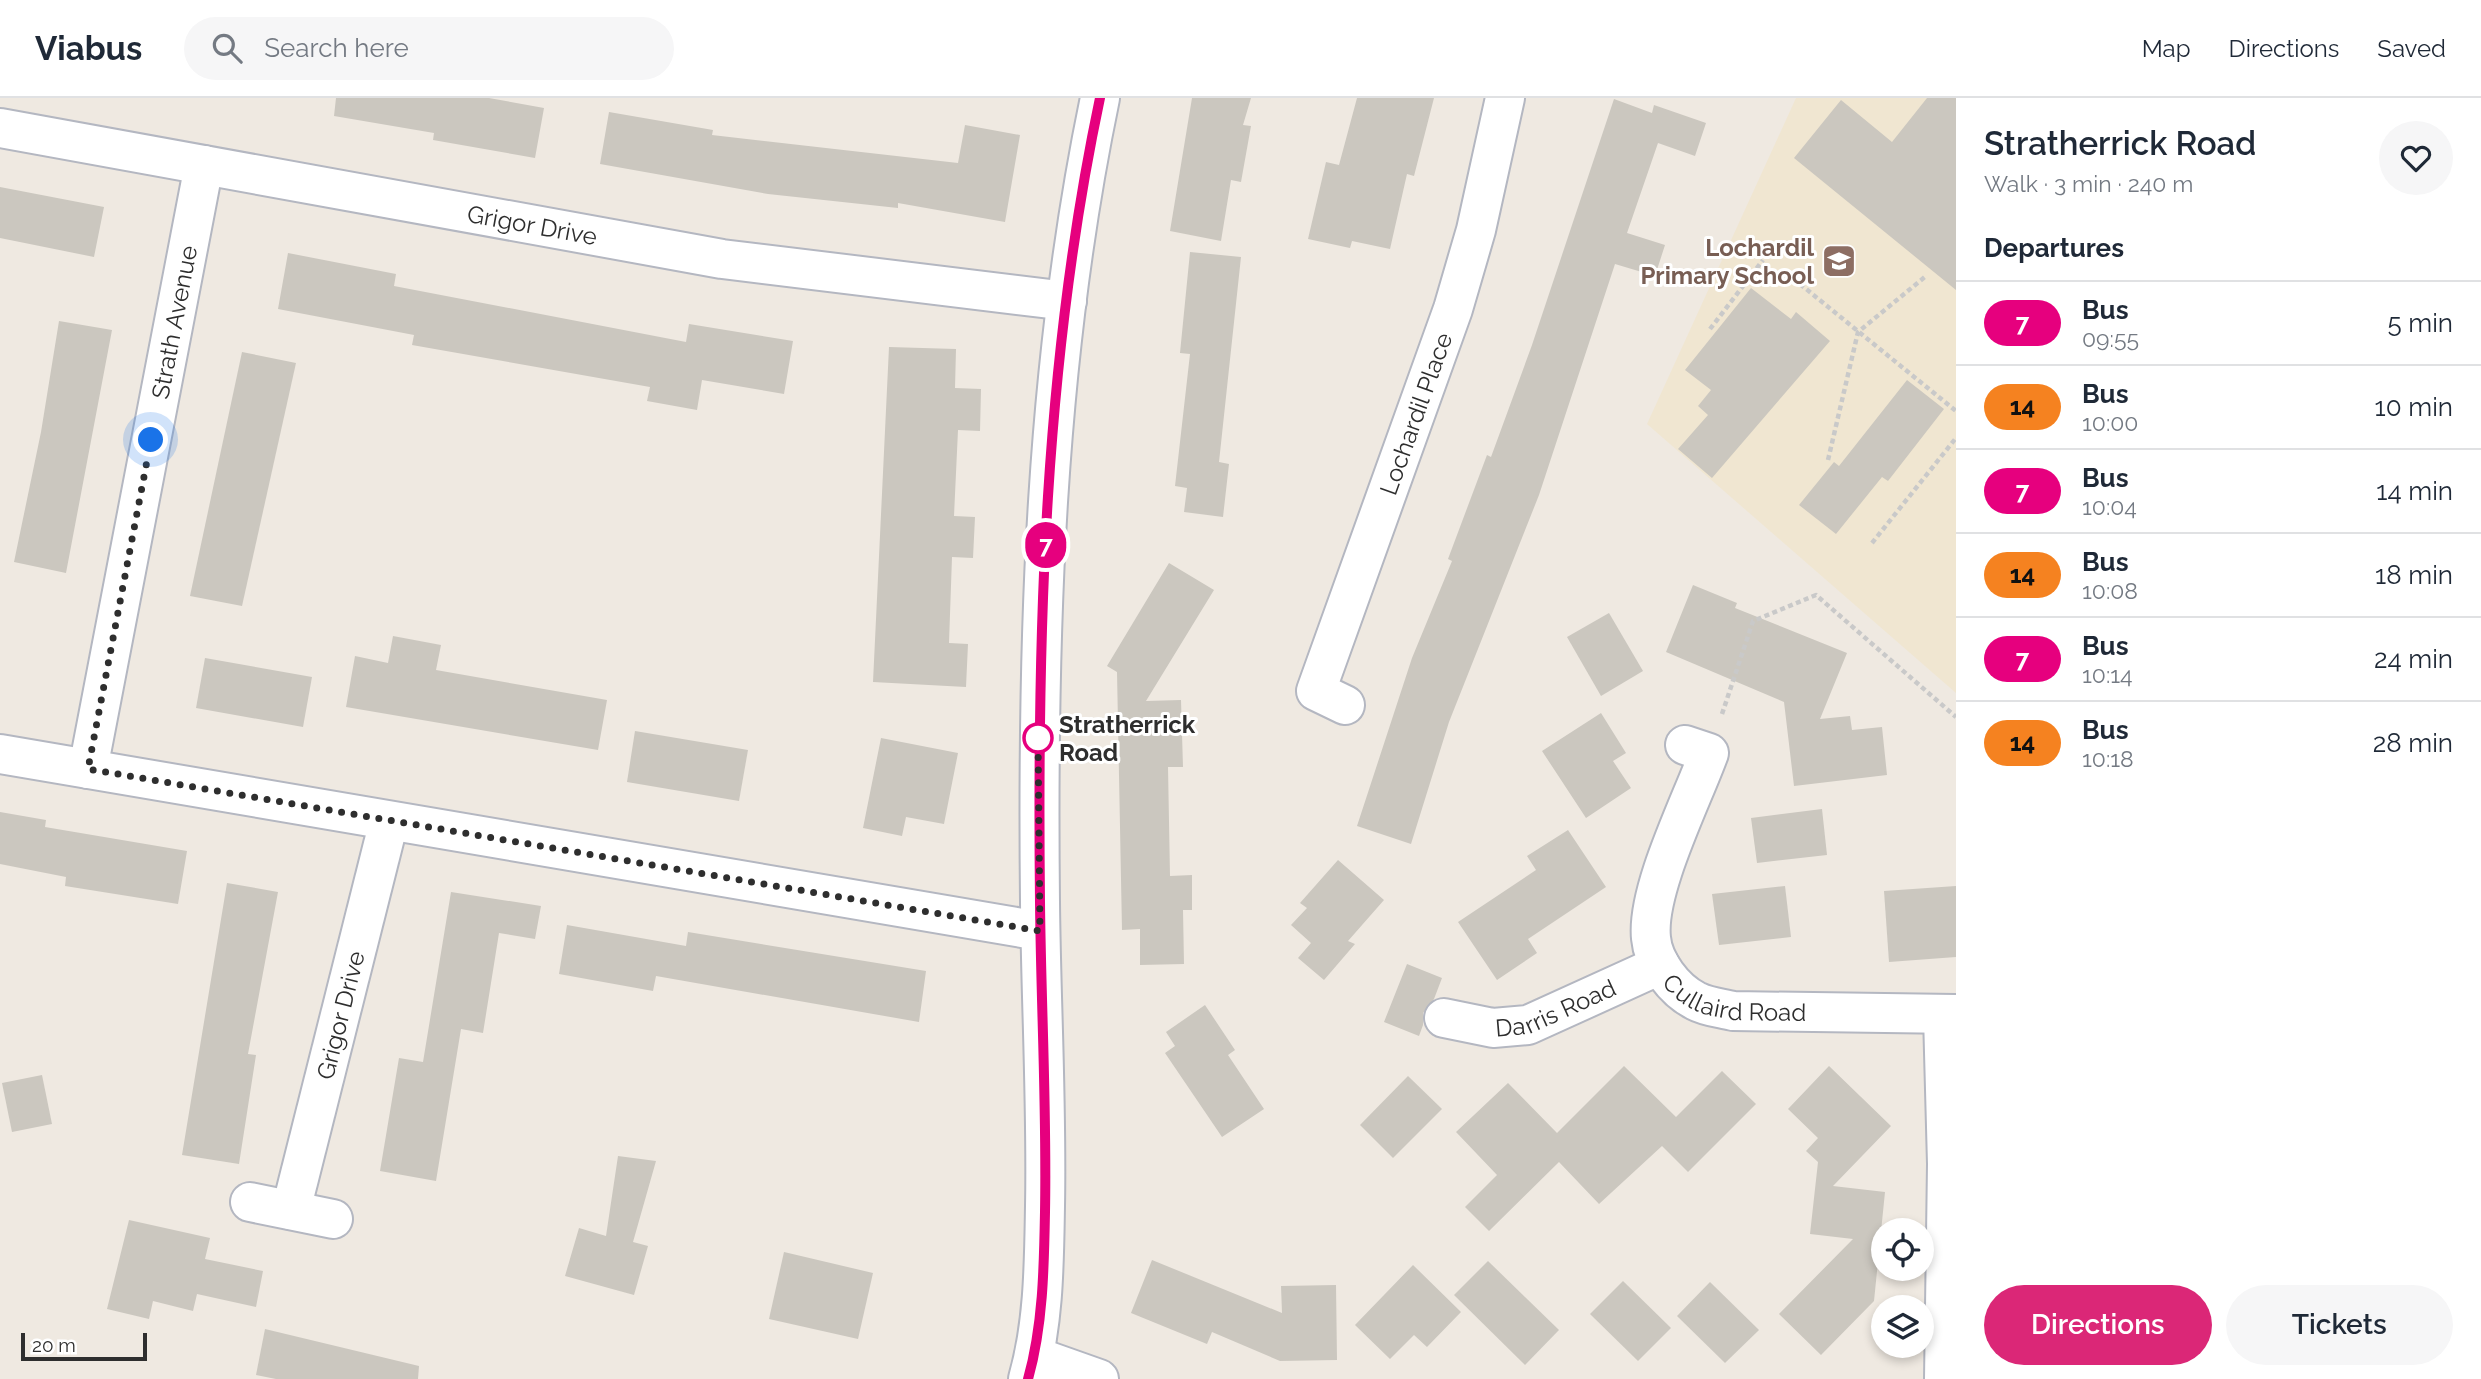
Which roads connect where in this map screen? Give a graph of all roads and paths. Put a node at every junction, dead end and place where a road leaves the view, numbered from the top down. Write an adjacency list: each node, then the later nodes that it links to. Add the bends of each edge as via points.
1 (1100, 98): 8 (street)
2 (1506, 98): 15 (street, Lochardil Place, via 1453,309 1316,691)
3 (0, 128): 4 (street, Grigor Drive)
4 (204, 165): 8 (street, Grigor Drive, via 722,259); 19 (street, Strath Avenue)
5 (1763, 260): 9 (path)
6 (1926, 276): 10 (path)
7 (1800, 284): 10 (path)
8 (1067, 301): 21 (street, via 1050,451 1038,708)
9 (1710, 329)
10 (1858, 332): 11 (path); 13 (path)
11 (1956, 411)
12 (1956, 438): 14 (path)
13 (1828, 460)
14 (1872, 542)
15 (1345, 705)
16 (1956, 717): 17 (path, via 1816,594 1753,621)
17 (1697, 749): 22 (street, Cullaird Road, via 1657,890 1651,939)
18 (0, 754): 19 (street)
19 (88, 769): 20 (street)
20 (388, 821): 21 (street); 26 (street, Grigor Drive)
21 (1040, 931): 28 (street, via 1044,1269)
22 (1660, 965): 23 (street, Darris Road, via 1528,1025 1493,1028); 24 (street, Cullaird Road, via 1674,986 1697,1002 1733,1011)
23 (1445, 1015)
24 (1949, 1015): 30 (street, Cullaird Road)
25 (250, 1202): 26 (street)
26 (291, 1210): 27 (street)
27 (333, 1219)
28 (1031, 1367): 29 (street)
29 (1099, 1379)
30 (1944, 1379)

